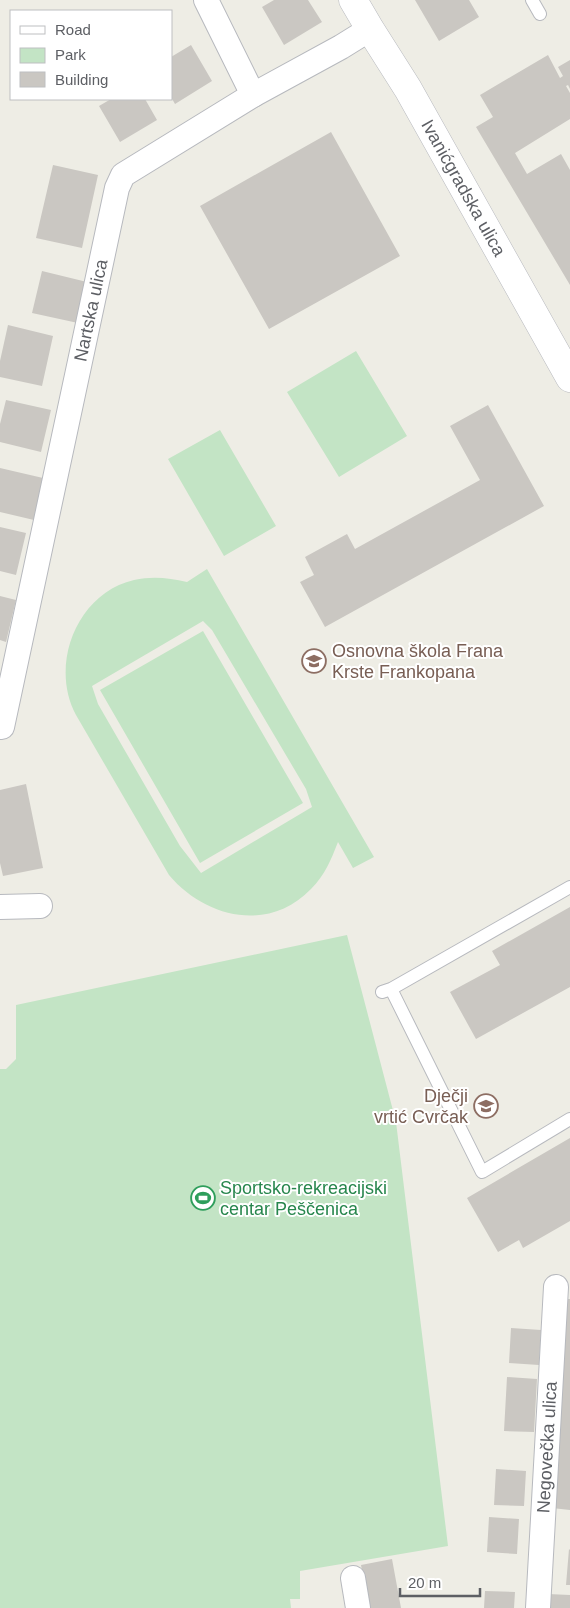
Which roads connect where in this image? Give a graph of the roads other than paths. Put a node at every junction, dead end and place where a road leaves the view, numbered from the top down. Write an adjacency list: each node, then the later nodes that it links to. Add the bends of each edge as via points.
1 (206, 0): 6 (street)
2 (353, 0): 5 (street, Ivanićgradska ulica)
3 (532, 0): 4 (lane)
4 (540, 14)
5 (370, 29): 6 (street, Nartska ulica); 7 (street, Ivanićgradska ulica, via 408,89)
6 (253, 95): 8 (street, Nartska ulica, via 123,175 117,188)
7 (570, 378)
8 (0, 727)
9 (570, 887): 12 (lane, via 386,991 482,1172)
10 (40, 906): 11 (street)
11 (0, 907)
12 (570, 1119)
13 (556, 1287): 16 (street, Negovečka ulica)
14 (353, 1578): 15 (street)
15 (358, 1608)
16 (538, 1608)

